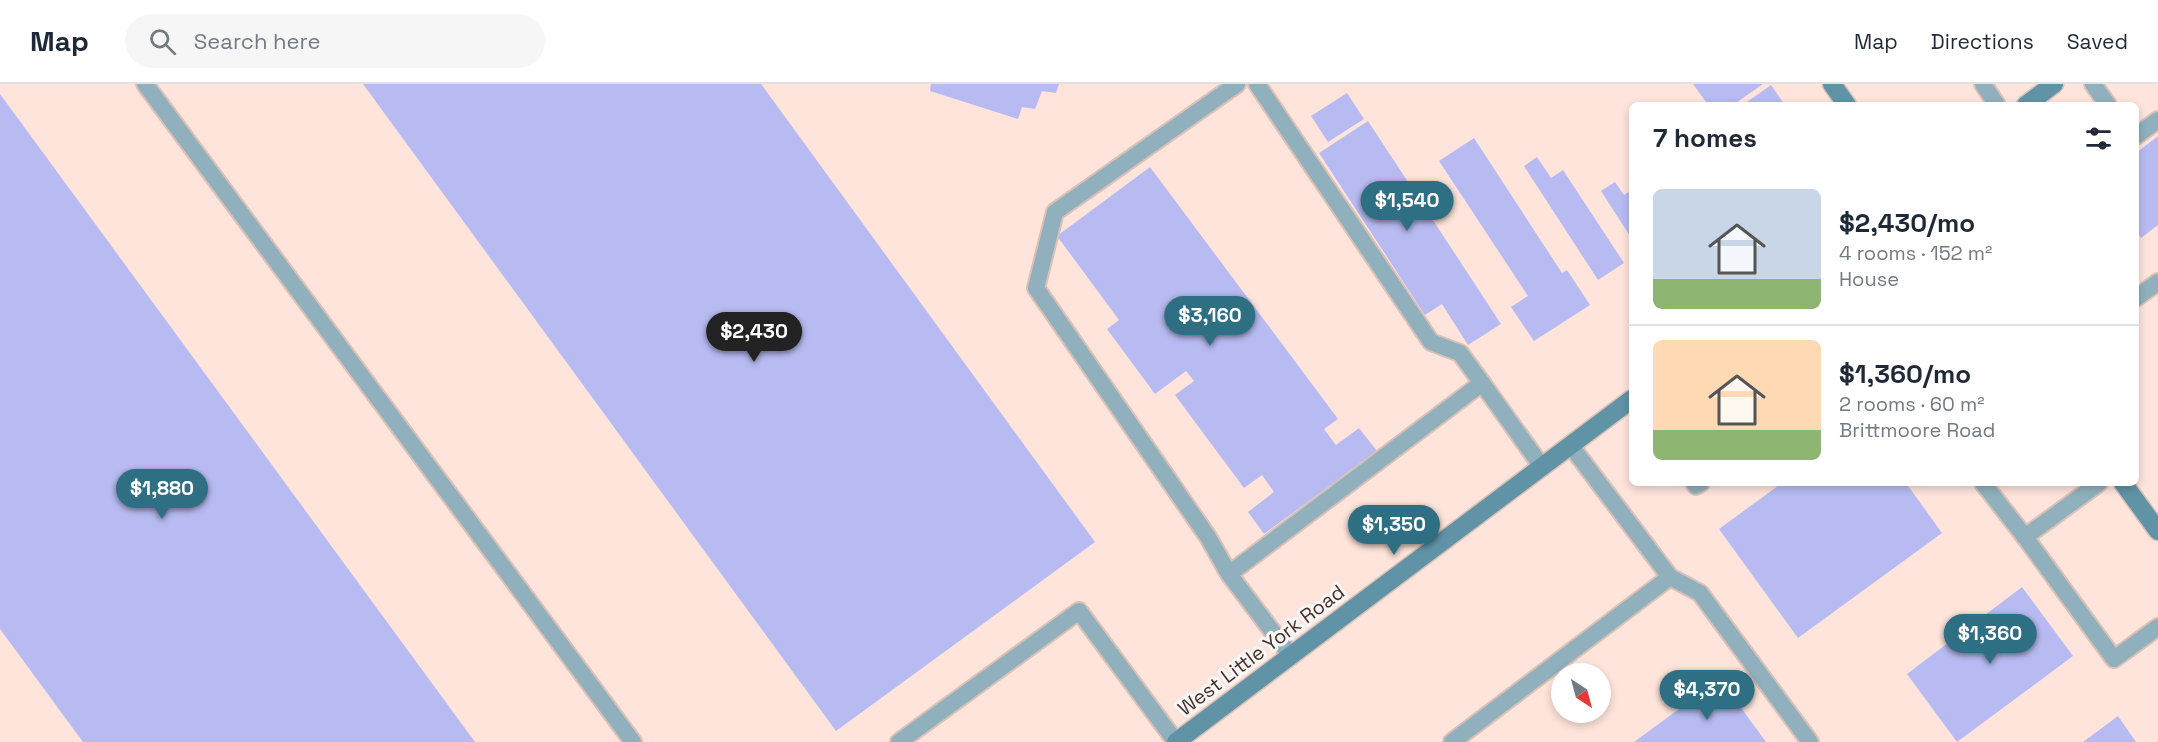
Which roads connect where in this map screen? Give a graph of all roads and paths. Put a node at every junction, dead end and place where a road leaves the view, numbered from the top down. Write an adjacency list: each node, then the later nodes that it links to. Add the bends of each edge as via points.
1 (145, 84): 29 (lane)
2 (1237, 84): 25 (lane, via 1055,212 1036,288 1208,537)
3 (1257, 84): 16 (lane, via 1431,342 1460,353)
4 (1983, 84): 9 (lane)
5 (2054, 84): 10 (main road)
6 (2093, 84): 11 (lane)
7 (1834, 85): 8 (main road)
8 (1845, 102)
9 (1995, 102)
10 (2030, 102)
11 (2106, 102)
12 (2158, 120): 13 (lane)
13 (2139, 134)
14 (2158, 282): 15 (lane)
15 (2139, 296)
16 (1482, 383): 19 (lane); 25 (lane)
17 (1629, 401): 18 (main road, West Little York Road)
18 (1571, 446): 19 (main road, West Little York Road); 26 (lane)
19 (1542, 467): 28 (main road, West Little York Road)
20 (1985, 486): 24 (lane)
21 (2096, 486): 24 (lane)
22 (2125, 486): 23 (main road)
23 (2158, 531)
24 (2025, 537): 27 (lane, via 2114,659)
25 (1229, 574): 28 (lane)
26 (1671, 577): 32 (lane); 33 (lane, via 1700,593)
27 (2158, 627)
28 (1292, 656): 31 (main road, West Little York Road)
29 (633, 742)
30 (898, 742): 31 (lane, via 1079,611)
31 (1176, 742)
32 (1452, 742)
33 (1810, 742)

